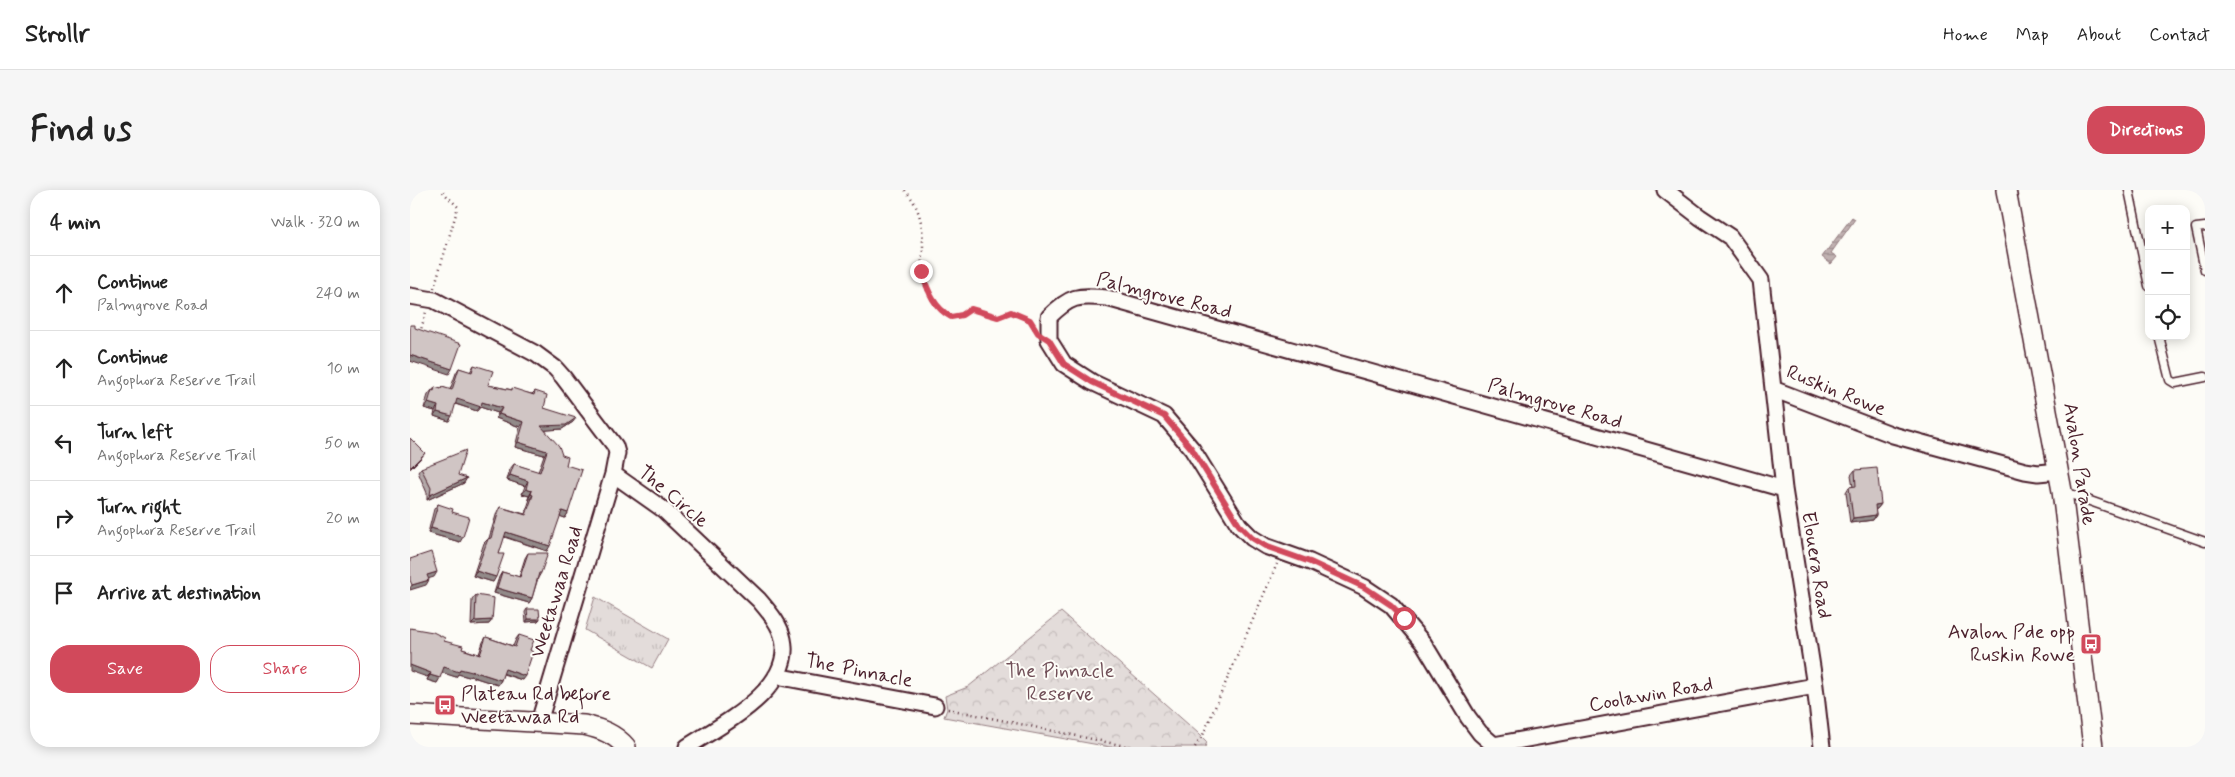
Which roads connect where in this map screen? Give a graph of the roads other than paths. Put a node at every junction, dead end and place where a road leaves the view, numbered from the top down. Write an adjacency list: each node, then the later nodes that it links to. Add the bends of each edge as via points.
1 (1665, 190): 10 (street, Ruskin Rowe, via 1730,237 1761,280)
2 (2006, 190): 11 (street, Avalon Parade)
3 (2129, 190): 5 (lane)
4 (2205, 227): 6 (lane, via 2196,228)
5 (2145, 267)
6 (2205, 270)
7 (410, 296): 12 (street, The Circle, via 434,300 536,354 555,368 615,446 618,453)
8 (2160, 340): 9 (lane, via 2170,380 2176,383)
9 (2205, 377)
10 (1772, 389): 11 (street, Ruskin Rowe, via 1893,435 2024,471); 13 (street, Elouera Road)
11 (2059, 471): 14 (street, Avalon Parade)
12 (613, 474): 16 (street, The Circle, via 664,510 773,617 783,639 784,660); 20 (street, Weetawaa Road)
13 (1784, 489): 17 (street, Elouera Road); 21 (street, Palmgrove Road, via 1107,298 1086,296 1065,301 1049,317 1049,340 1064,364 1092,382 1164,416 1192,449 1239,525 1252,538 1364,587 1391,605 1424,644 1468,717)
14 (2062, 491): 15 (lane); 25 (street, Avalon Parade)
15 (2205, 542)
16 (776, 676): 18 (street, The Pinnacle); 23 (street, The Circle, via 770,688 752,703)
17 (1815, 686): 21 (street, Coolawin Road); 24 (street, Elouera Road)
18 (935, 706)
19 (410, 715): 20 (street)
20 (538, 722): 22 (street, via 600,729)
21 (1495, 746)
22 (626, 747)
23 (688, 747)
24 (1822, 747)
25 (2094, 747)

